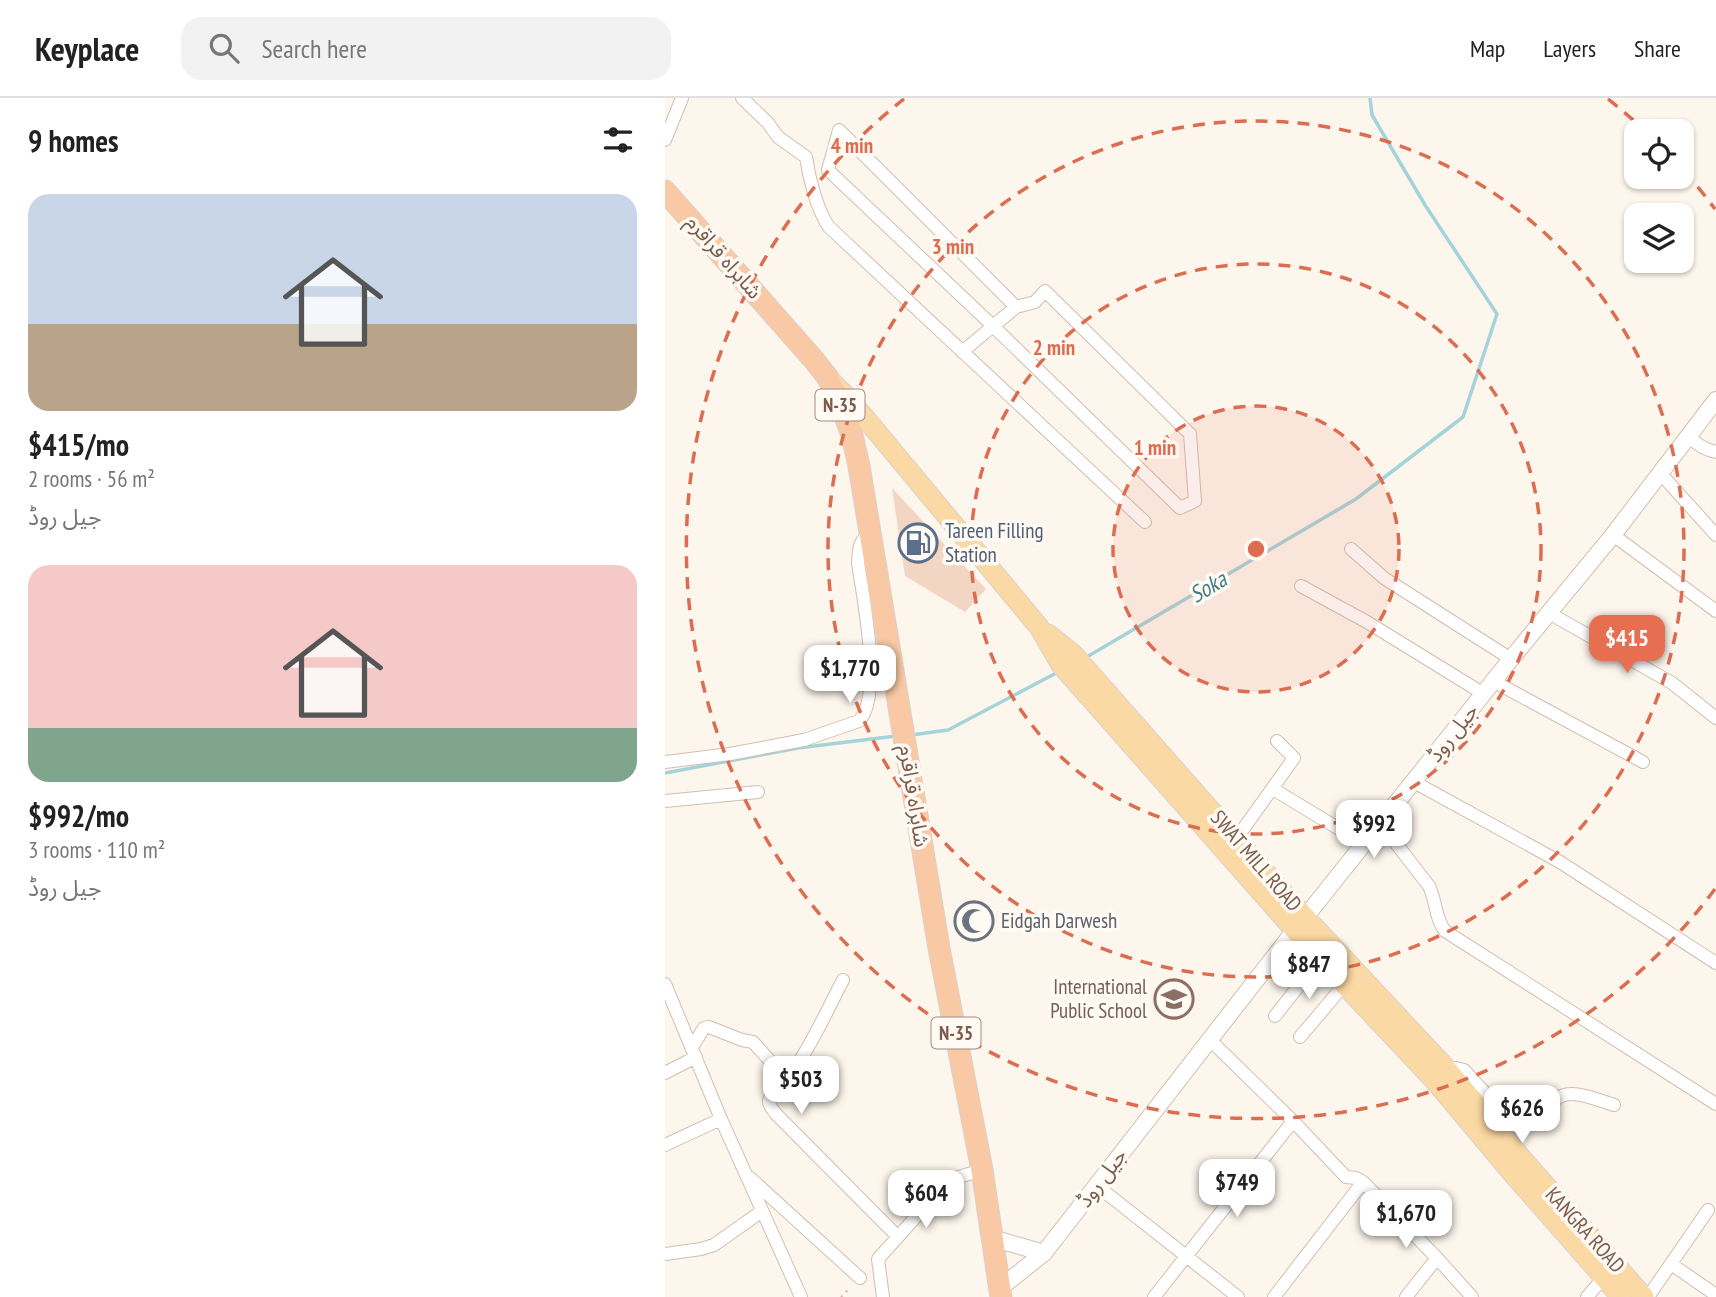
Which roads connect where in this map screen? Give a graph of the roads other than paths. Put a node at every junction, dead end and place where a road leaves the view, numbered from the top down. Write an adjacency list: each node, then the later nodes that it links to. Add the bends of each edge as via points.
1 (682, 98): 3 (street)
2 (742, 98): 4 (street, via 778,137)
3 (665, 141)
4 (806, 157): 5 (street); 9 (street, via 821,215 829,227)
5 (828, 170): 7 (street, via 839,130); 8 (street)
6 (665, 191): 10 (highway, شاہراہ قراقرم / N-35)
7 (1016, 307): 8 (street); 8 (street, via 1035,302 1045,291 1189,434 1195,502 1180,508)
8 (993, 326): 9 (street)
9 (962, 352): 15 (street)
10 (828, 378): 16 (highway, شاہراہ قراقرم / N-35, via 852,435); 25 (main road, SWAT MILL ROAD, via 1039,627 1073,654)
11 (1716, 400): 12 (street, جیل روڈ)
12 (1689, 436): 13 (street); 14 (street, جیل روڈ)
13 (1716, 452)
14 (1660, 473): 17 (street, جیل روڈ); 18 (street)
15 (1145, 522)
16 (871, 533): 28 (street, via 863,539 858,563 871,666 865,715 804,740); 56 (highway, شاہراہ قراقرم / N-35, via 939,948)
17 (1613, 535): 21 (street); 22 (street, جیل روڈ)
18 (1716, 535)
19 (1352, 549): 23 (street, via 1384,578)
20 (1301, 586): 24 (street)
21 (1716, 611)
22 (1549, 613): 23 (street, جیل روڈ); 26 (street, via 1672,683)
23 (1511, 659): 24 (street, جیل روڈ)
24 (1488, 687): 29 (street); 30 (street, جیل روڈ)
25 (1099, 696): 35 (main road, SWAT MILL ROAD); 37 (main road, SWAT MILL ROAD)
26 (1716, 718)
27 (1277, 741): 31 (street, via 1294,758)
28 (665, 762)
29 (1643, 762)
30 (1414, 782): 34 (street, جیل روڈ); 39 (street, via 1560,862)
31 (1273, 789): 35 (street); 36 (street)
32 (758, 792): 33 (street)
33 (665, 801)
34 (1381, 824): 36 (street, جیل روڈ); 50 (street, via 1429,886 1445,931)
35 (1236, 839): 37 (main road, SWAT MILL ROAD)
36 (1364, 844): 37 (street, جیل روڈ)
37 (1300, 923): 38 (main road, SWAT MILL ROAD); 45 (street, جیل روڈ); 47 (main road, SWAT MILL ROAD)
38 (1320, 959): 42 (main road, SWAT MILL ROAD); 43 (street)
39 (1716, 963)
40 (843, 979): 49 (street)
41 (665, 984): 46 (street)
42 (1344, 985): 44 (street); 55 (main road, SWAT MILL ROAD)
43 (1275, 1016)
44 (1300, 1037)
45 (1210, 1040): 53 (street); 59 (street, جیل روڈ)
46 (694, 1052): 48 (street); 49 (street, via 703,1028 709,1027 753,1042); 52 (street)
47 (1446, 1068): 51 (street, via 1464,1070 1516,1127 1525,1127 1564,1094); 55 (main road, SWAT MILL ROAD)
48 (665, 1073)
49 (787, 1080): 62 (street, via 771,1096 771,1108)
50 (1716, 1104)
51 (1614, 1105)
52 (721, 1119): 54 (street); 57 (street)
53 (1293, 1121): 58 (street, via 1346,1177); 66 (street)
54 (665, 1145)
55 (1518, 1168): 70 (main road, KANGRA ROAD); 82 (main road, KANGRA ROAD)
56 (982, 1170): 62 (street, via 949,1180); 63 (highway, شاہراہ قراقرم / N-35)
57 (745, 1173): 60 (street); 69 (street)
58 (1363, 1182): 67 (street); 77 (street)
59 (1096, 1185): 64 (street, جیل روڈ); 66 (street)
60 (762, 1210): 65 (street, via 714,1245); 73 (street)
61 (1708, 1210): 68 (street)
62 (898, 1237): 74 (street, via 878,1259)
63 (992, 1238): 64 (street); 71 (highway, شاہراہ قراقرم / N-35)
64 (1044, 1253): 71 (street, جیل روڈ)
65 (665, 1254)
66 (1187, 1255): 75 (street); 76 (street)
67 (1437, 1258): 78 (street); 79 (street)
68 (1671, 1264): 72 (street); 82 (street)
69 (860, 1278)
70 (1604, 1278): 80 (street); 81 (main road, KANGRA ROAD)
71 (1000, 1292)
72 (1716, 1295)
73 (801, 1297)
74 (883, 1297)
75 (1154, 1297)
76 (1238, 1297)
77 (1274, 1297)
78 (1406, 1297)
79 (1472, 1297)
80 (1587, 1297)
81 (1621, 1297)
82 (1646, 1297)

